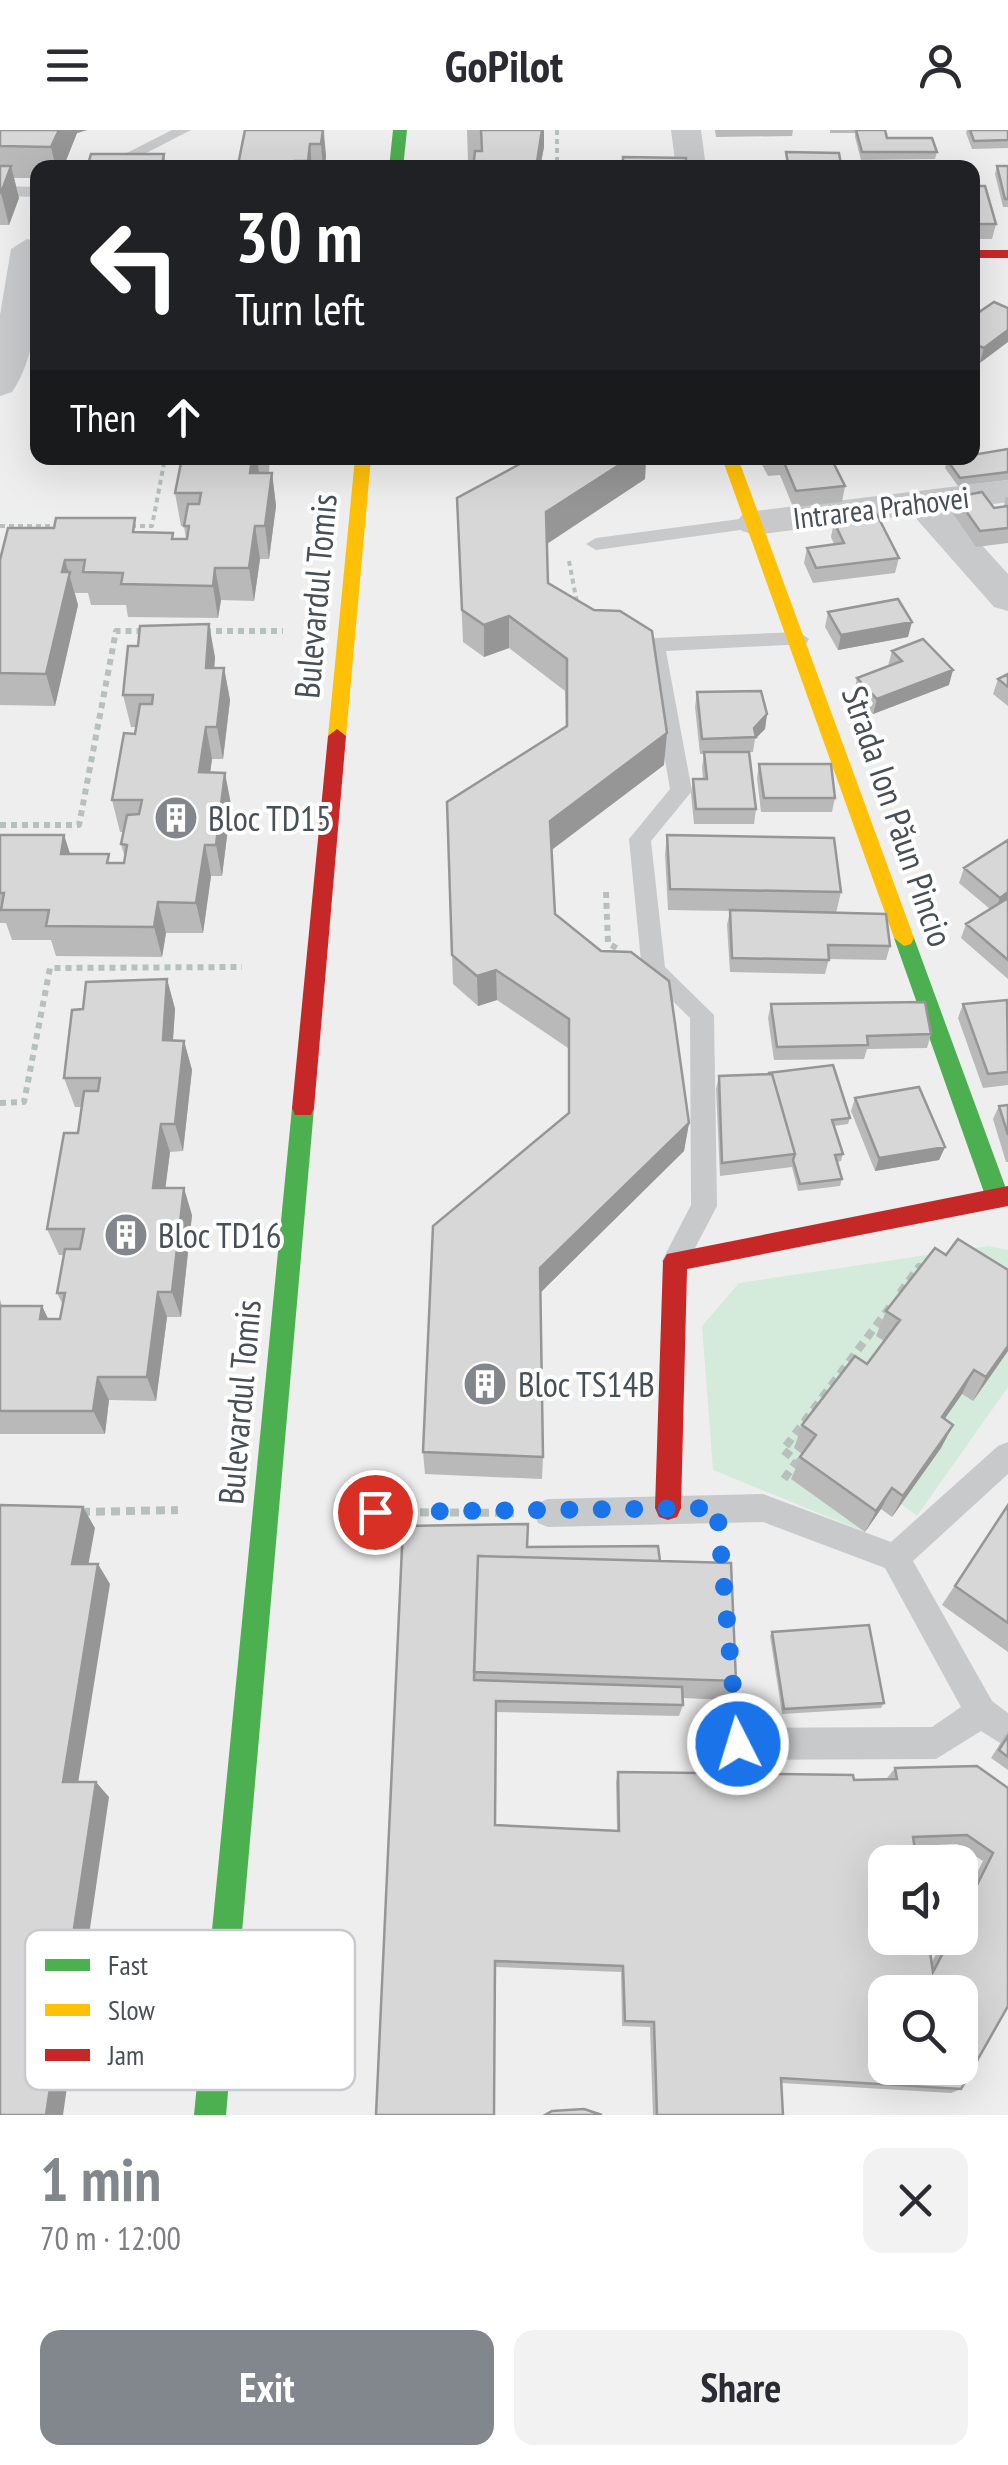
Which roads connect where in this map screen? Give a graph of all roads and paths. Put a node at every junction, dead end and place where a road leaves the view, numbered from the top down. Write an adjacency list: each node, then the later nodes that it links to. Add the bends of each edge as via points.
1 (184, 130): 5 (lane)
2 (400, 130): 6 (main road)
3 (557, 130): 7 (path)
4 (686, 130): 8 (street)
5 (121, 160)
6 (397, 160)
7 (557, 160)
8 (689, 160)
9 (0, 190): 10 (lane)
10 (30, 192)
11 (25, 245): 14 (street)
12 (980, 254): 13 (main road)
13 (1008, 254)
14 (0, 386)
15 (164, 465): 23 (path, via 152,526)
16 (362, 465): 49 (main road, Bulevardul Tomis)
17 (733, 465): 20 (main road, Strada Ion Păun Pincio)
18 (1008, 491): 19 (street, Intrarea Prahovei)
19 (922, 502): 20 (street, Intrarea Prahovei); 25 (street)
20 (755, 523): 24 (lane); 29 (main road, Strada Ion Păun Pincio)
21 (0, 526): 22 (path)
22 (76, 526)
23 (114, 526)
24 (596, 544)
25 (1006, 594)
26 (190, 630): 27 (path)
27 (283, 630)
28 (153, 631): 30 (path, via 116,631 79,824)
29 (799, 639): 31 (lane, via 655,645 681,791); 35 (main road, Strada Ion Păun Pincio, via 861,844)
30 (0, 825)
31 (640, 839): 32 (lane); 37 (lane, via 654,971 702,1015 704,1206)
32 (678, 840)
33 (242, 967): 34 (path, via 50,968 24,1102)
34 (0, 1103)
35 (1005, 1200): 36 (main road)
36 (932, 1211): 37 (main road); 40 (path, via 946,1254 931,1275 919,1267 784,1450 797,1461)
37 (676, 1260): 39 (main road)
38 (1008, 1454): 45 (lane)
39 (668, 1508): 40 (lane); 44 (lane)
40 (763, 1508): 45 (lane)
41 (178, 1510): 42 (path)
42 (60, 1512)
43 (375, 1512): 44 (path)
44 (548, 1513)
45 (895, 1558): 46 (lane)
46 (982, 1712): 47 (lane); 48 (lane, via 936,1743)
47 (1008, 1732)
48 (738, 1744)
49 (227, 1930)
50 (212, 2090): 51 (main road, Bulevardul Tomis)
51 (210, 2115)

